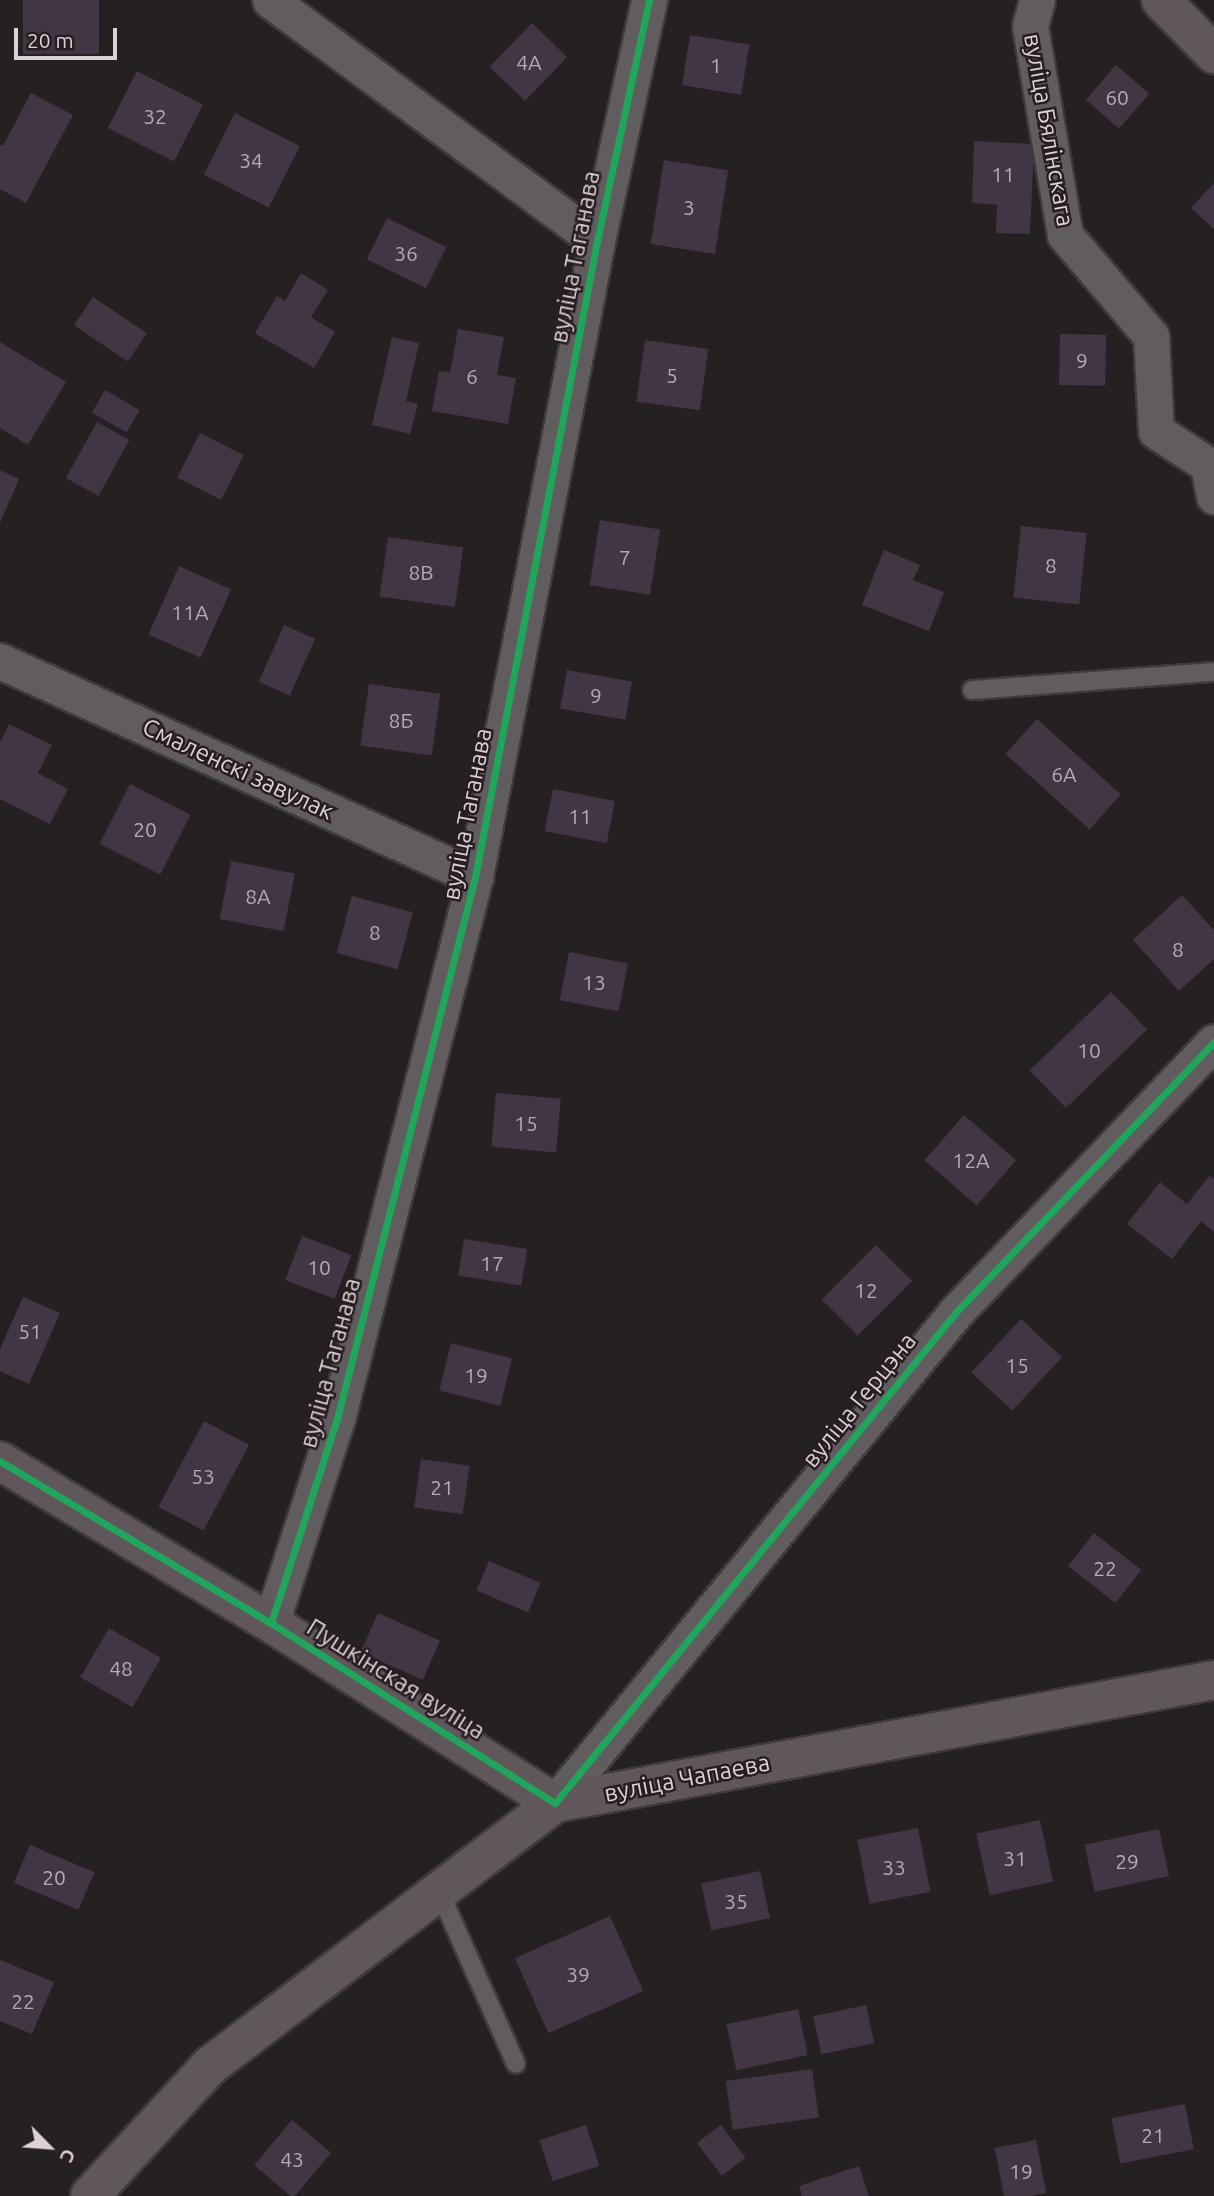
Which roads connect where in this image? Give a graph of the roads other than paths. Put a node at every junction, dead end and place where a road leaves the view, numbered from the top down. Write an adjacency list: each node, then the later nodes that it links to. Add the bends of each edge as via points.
1 (270, 0): 6 (street)
2 (649, 0): 6 (street, вуліца Таганава)
3 (1037, 0): 7 (street, вуліца Бялінскага, via 1030,26 1065,235 1151,336 1156,431 1208,465)
4 (1161, 0): 5 (main road)
5 (1214, 54)
6 (597, 241): 11 (street, вуліца Таганава)
7 (1214, 496)
8 (0, 660): 11 (street, Смаленскі завулак)
9 (1214, 672): 10 (lane)
10 (972, 690)
11 (475, 877): 14 (street, вуліца Таганава, via 337,1419)
12 (1214, 1042): 16 (street, вуліца Герцэна, via 956,1312)
13 (0, 1461): 14 (main road, Пушкінская вуліца)
14 (271, 1623): 16 (main road, Пушкінская вуліца)
15 (1214, 1680): 16 (main road, вуліца Чапаева)
16 (555, 1802): 17 (main road, вуліца Чапаева)
17 (439, 1891): 18 (lane); 19 (main road, вуліца Чапаева, via 211,2066)
18 (516, 2064)
19 (90, 2196)

